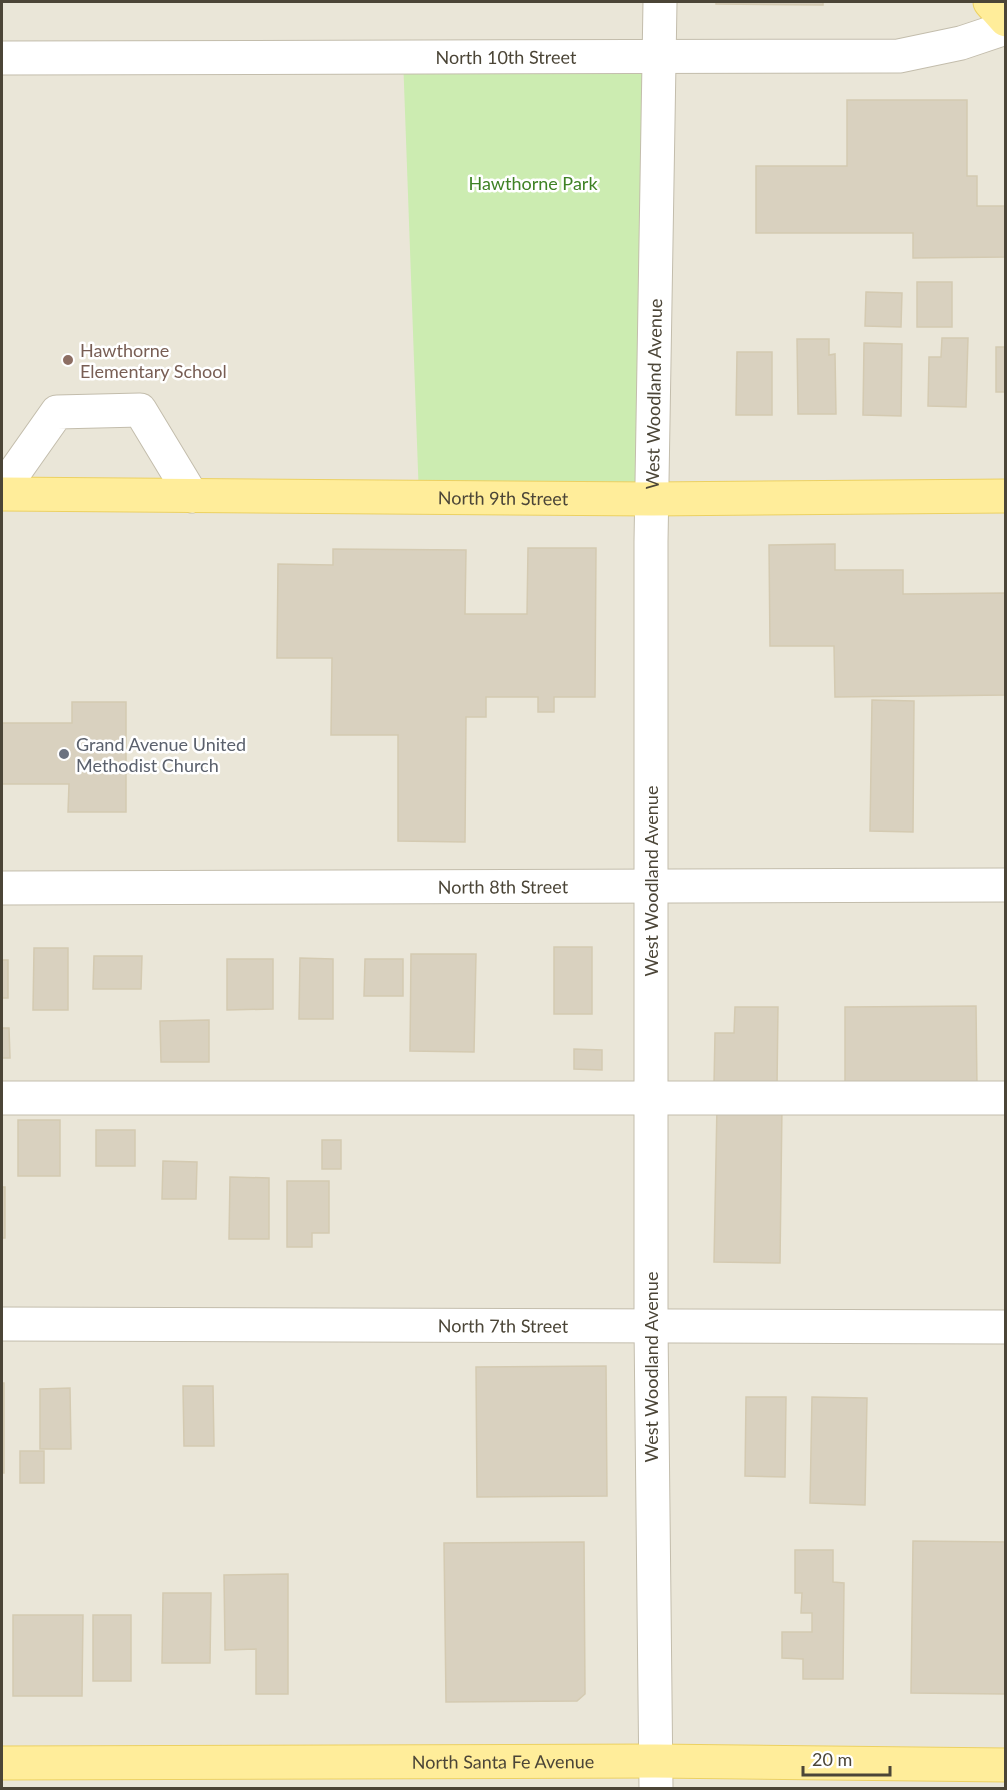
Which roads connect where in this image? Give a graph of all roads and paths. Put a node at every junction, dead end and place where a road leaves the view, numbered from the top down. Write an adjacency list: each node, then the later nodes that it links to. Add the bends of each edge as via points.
1 (660, 2): 5 (street, West Woodland Avenue)
2 (990, 2): 3 (main road)
3 (1005, 20)
4 (1005, 28): 5 (street, North 10th Street, via 960,43 899,56)
5 (659, 56): 6 (street, North 10th Street); 10 (street, West Woodland Avenue)
6 (2, 58)
7 (2, 492): 8 (main road, North 9th Street); 8 (street, via 57,412 140,410)
8 (192, 496): 10 (main road, North 9th Street)
9 (1005, 496): 10 (main road, North 9th Street)
10 (652, 499): 12 (street, West Woodland Avenue)
11 (1005, 885): 12 (street, North 8th Street)
12 (651, 886): 13 (street, North 8th Street); 14 (street, West Woodland Avenue)
13 (2, 888)
14 (651, 1097): 15 (street); 16 (street); 18 (street, West Woodland Avenue)
15 (2, 1098)
16 (1005, 1098)
17 (2, 1324): 18 (street, North 7th Street)
18 (651, 1326): 19 (street, North 7th Street); 22 (street, West Woodland Avenue)
19 (1005, 1327)
20 (2, 1763): 22 (main road, North Santa Fe Avenue)
21 (1005, 1765): 22 (main road, North Santa Fe Avenue)
22 (656, 1775)

